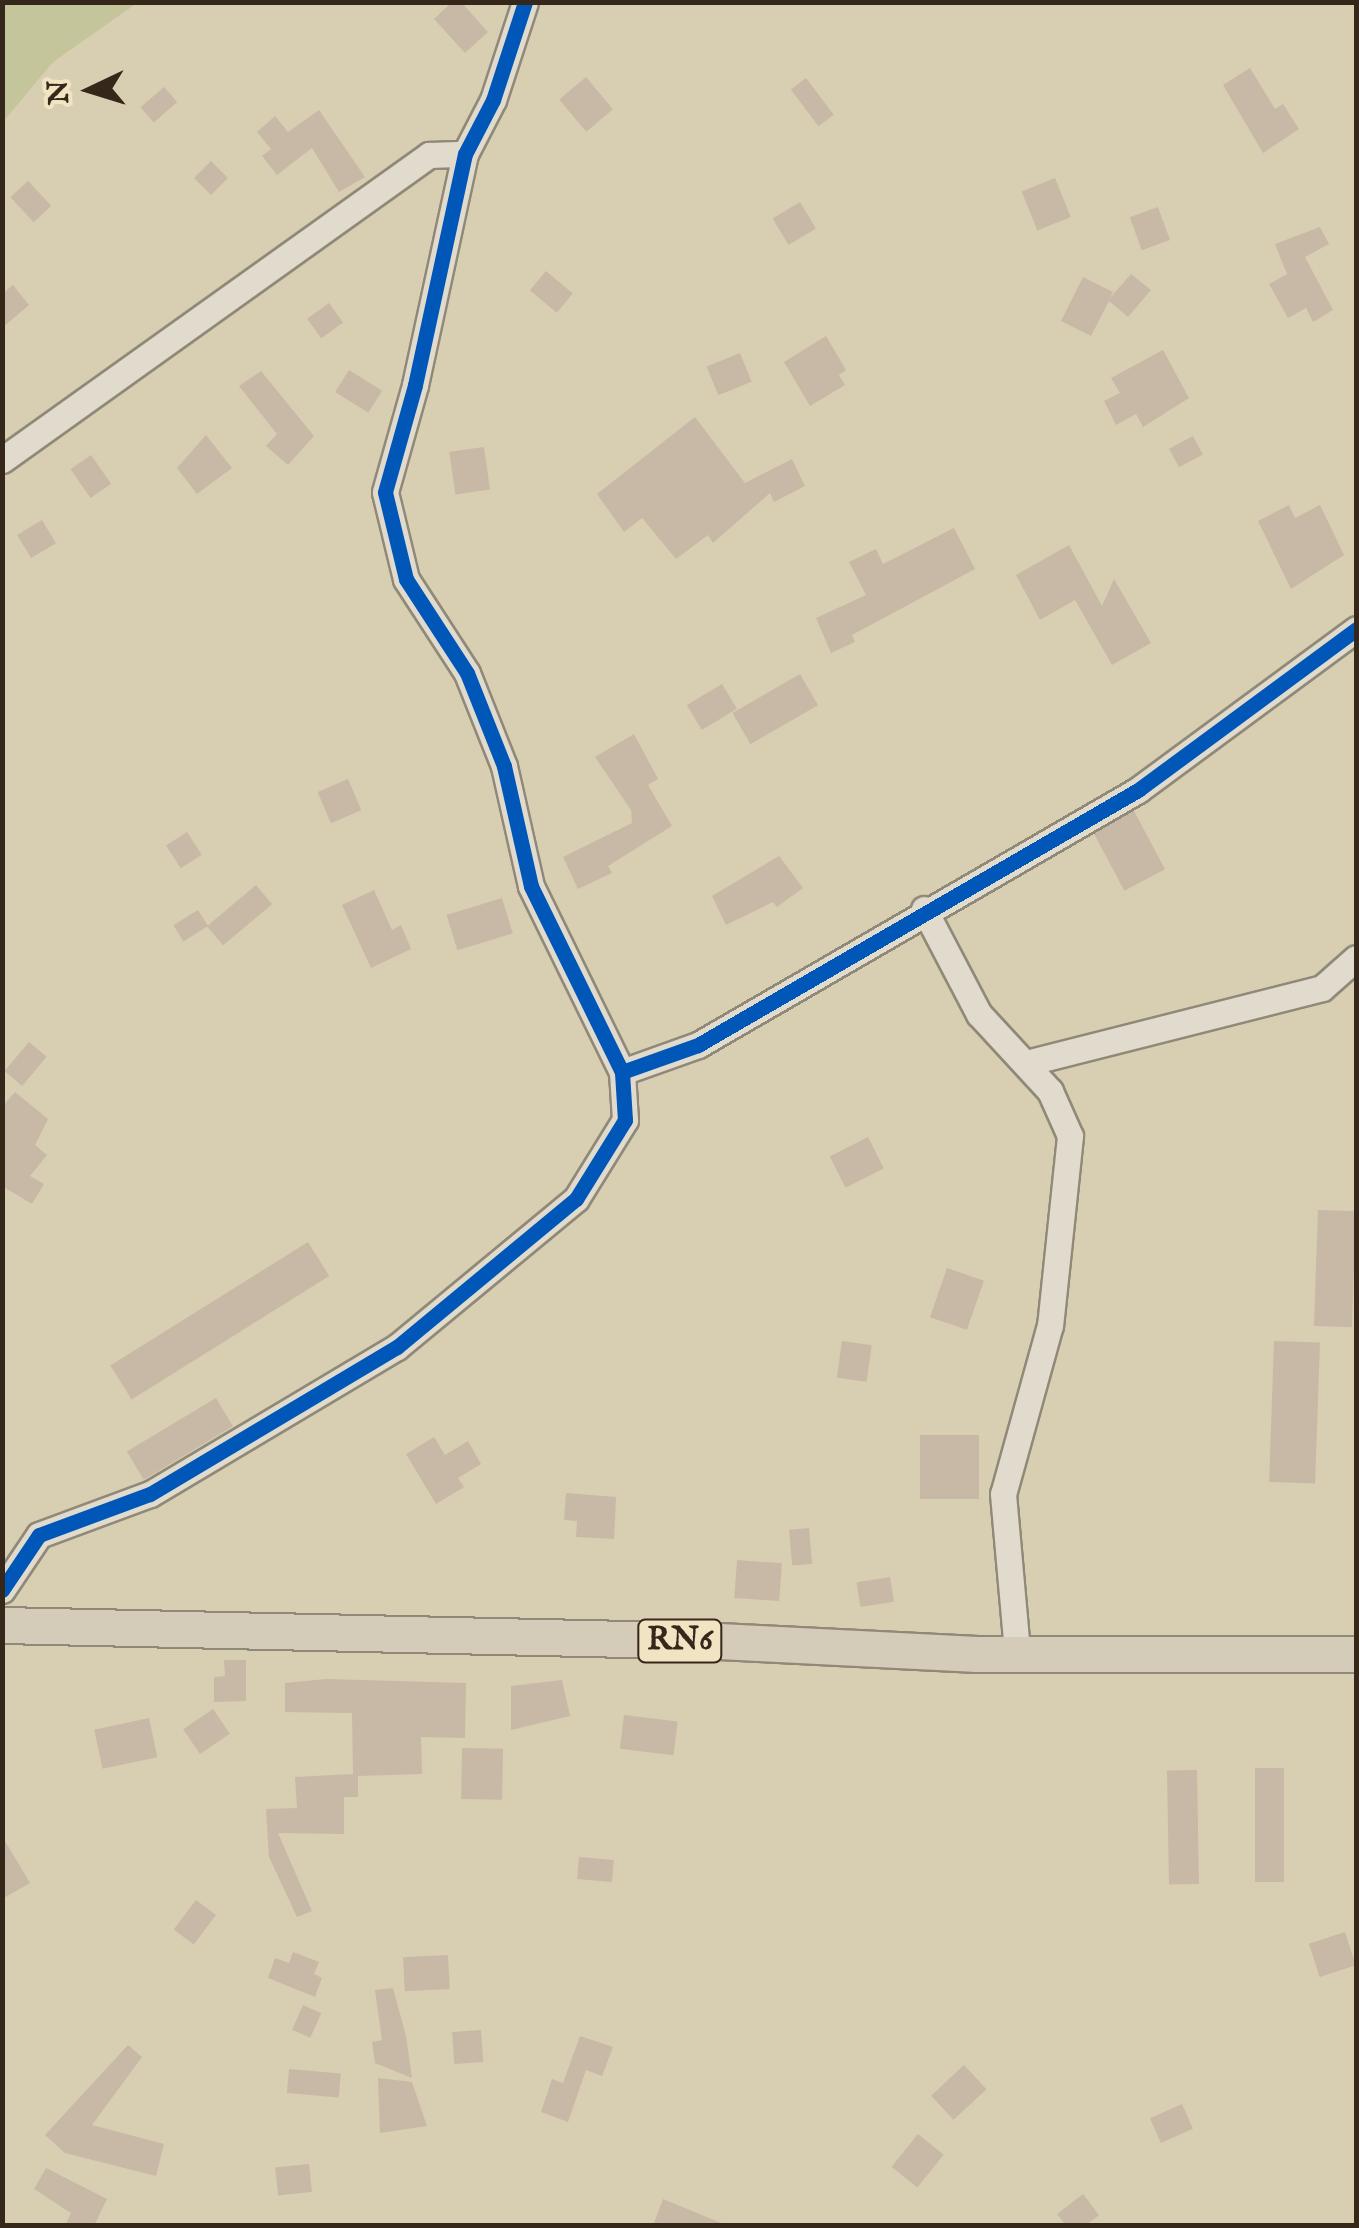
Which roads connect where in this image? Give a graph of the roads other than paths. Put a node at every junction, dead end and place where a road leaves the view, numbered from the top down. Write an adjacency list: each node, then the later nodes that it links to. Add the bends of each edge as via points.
1 (526, 2): 2 (street, via 493,100)
2 (465, 154): 3 (street, via 429,155); 8 (street, via 416,385 385,492 406,578 466,673 504,766 531,886)
3 (2, 460)
4 (1356, 630): 5 (street, via 1138,790)
5 (924, 910): 7 (street, via 979,1014); 8 (street, via 698,1045)
6 (1356, 958): 7 (street, via 1322,988)
7 (1026, 1063): 11 (street, via 1050,1091 1070,1136 1050,1324 1003,1494)
8 (622, 1072): 9 (street, via 625,1120 576,1200 397,1348 150,1494 39,1535)
9 (2, 1590)
10 (2, 1625): 11 (highway, RN6)
11 (1017, 1652): 12 (highway, RN6)
12 (1356, 1654)

